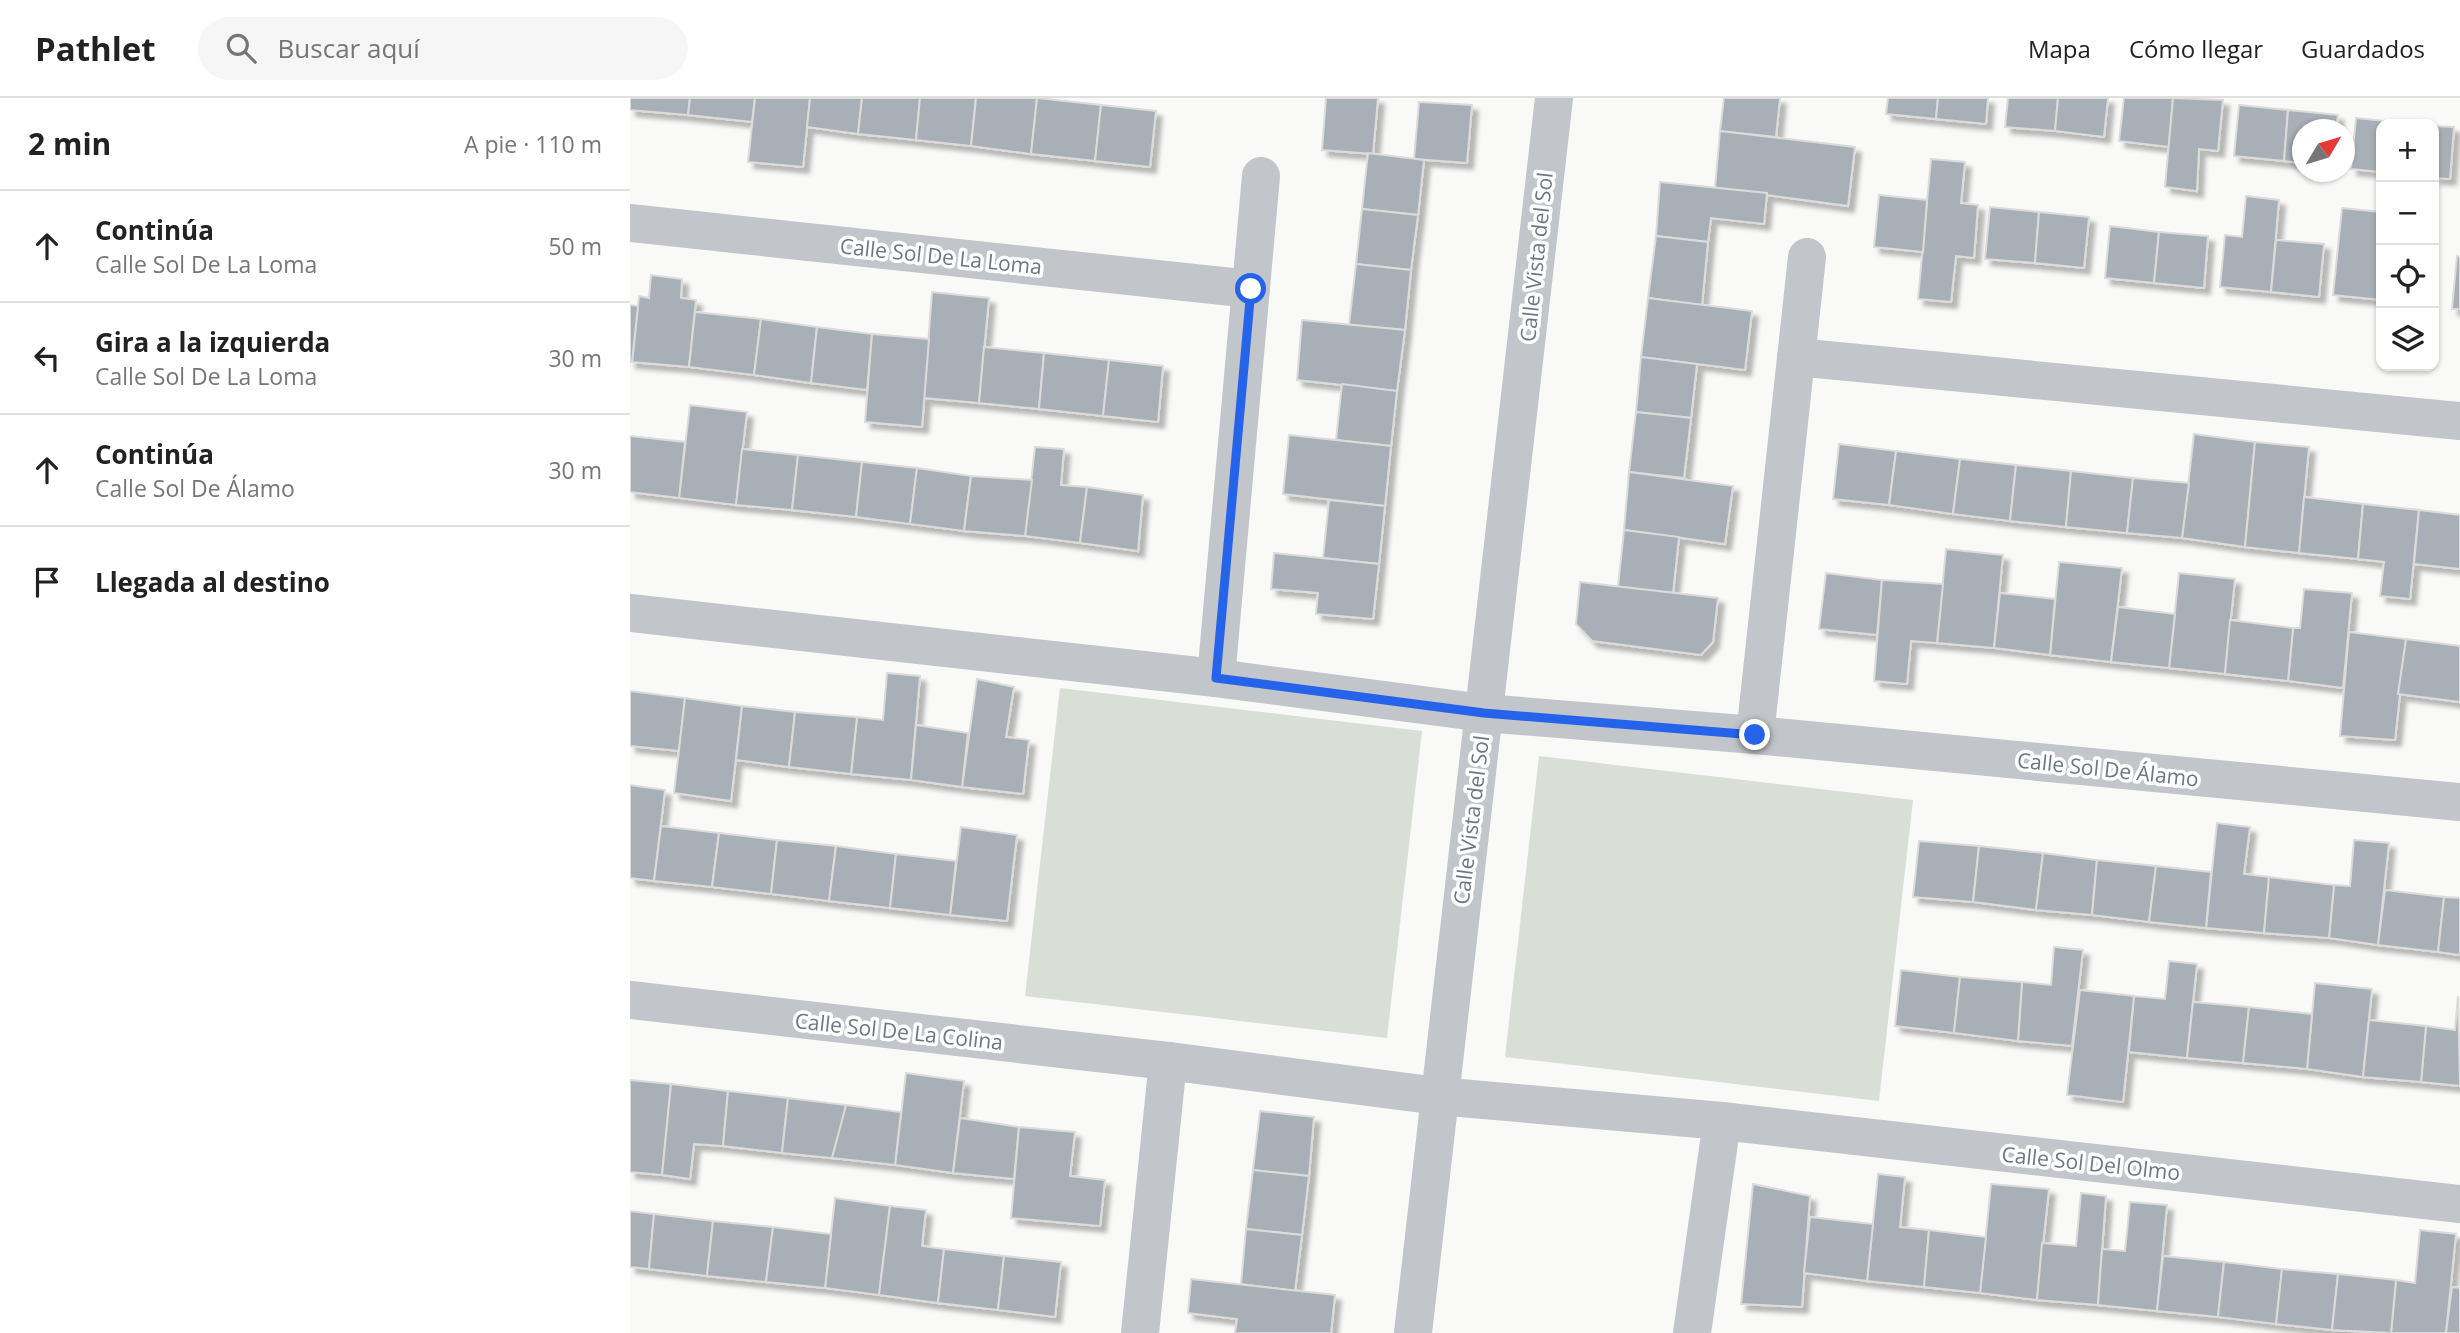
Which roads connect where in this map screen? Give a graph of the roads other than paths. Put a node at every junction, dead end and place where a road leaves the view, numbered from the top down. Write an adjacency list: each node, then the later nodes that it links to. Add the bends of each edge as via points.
1 (1554, 98): 10 (street, Calle Vista del Sol)
2 (1261, 176): 5 (street)
3 (630, 223): 5 (street, Calle Sol De La Loma)
4 (1807, 257): 6 (street)
5 (1251, 289): 9 (street)
6 (1796, 357): 7 (street); 11 (street)
7 (2460, 422)
8 (630, 613): 9 (street)
9 (1216, 678): 10 (street)
10 (1484, 713): 11 (street, Calle Sol De Álamo); 15 (street, Calle Vista del Sol)
11 (1755, 735): 12 (street, Calle Sol De Álamo)
12 (2460, 802)
13 (630, 1000): 14 (street, Calle Sol De La Colina)
14 (1168, 1061): 15 (street, Calle Sol De La Colina); 18 (street)
15 (1438, 1096): 16 (street, Calle Sol Del Olmo); 19 (street, Calle Vista del Sol)
16 (1722, 1121): 17 (street, Calle Sol Del Olmo); 20 (street)
17 (2460, 1204)
18 (1140, 1333)
19 (1413, 1333)
20 (1692, 1333)

